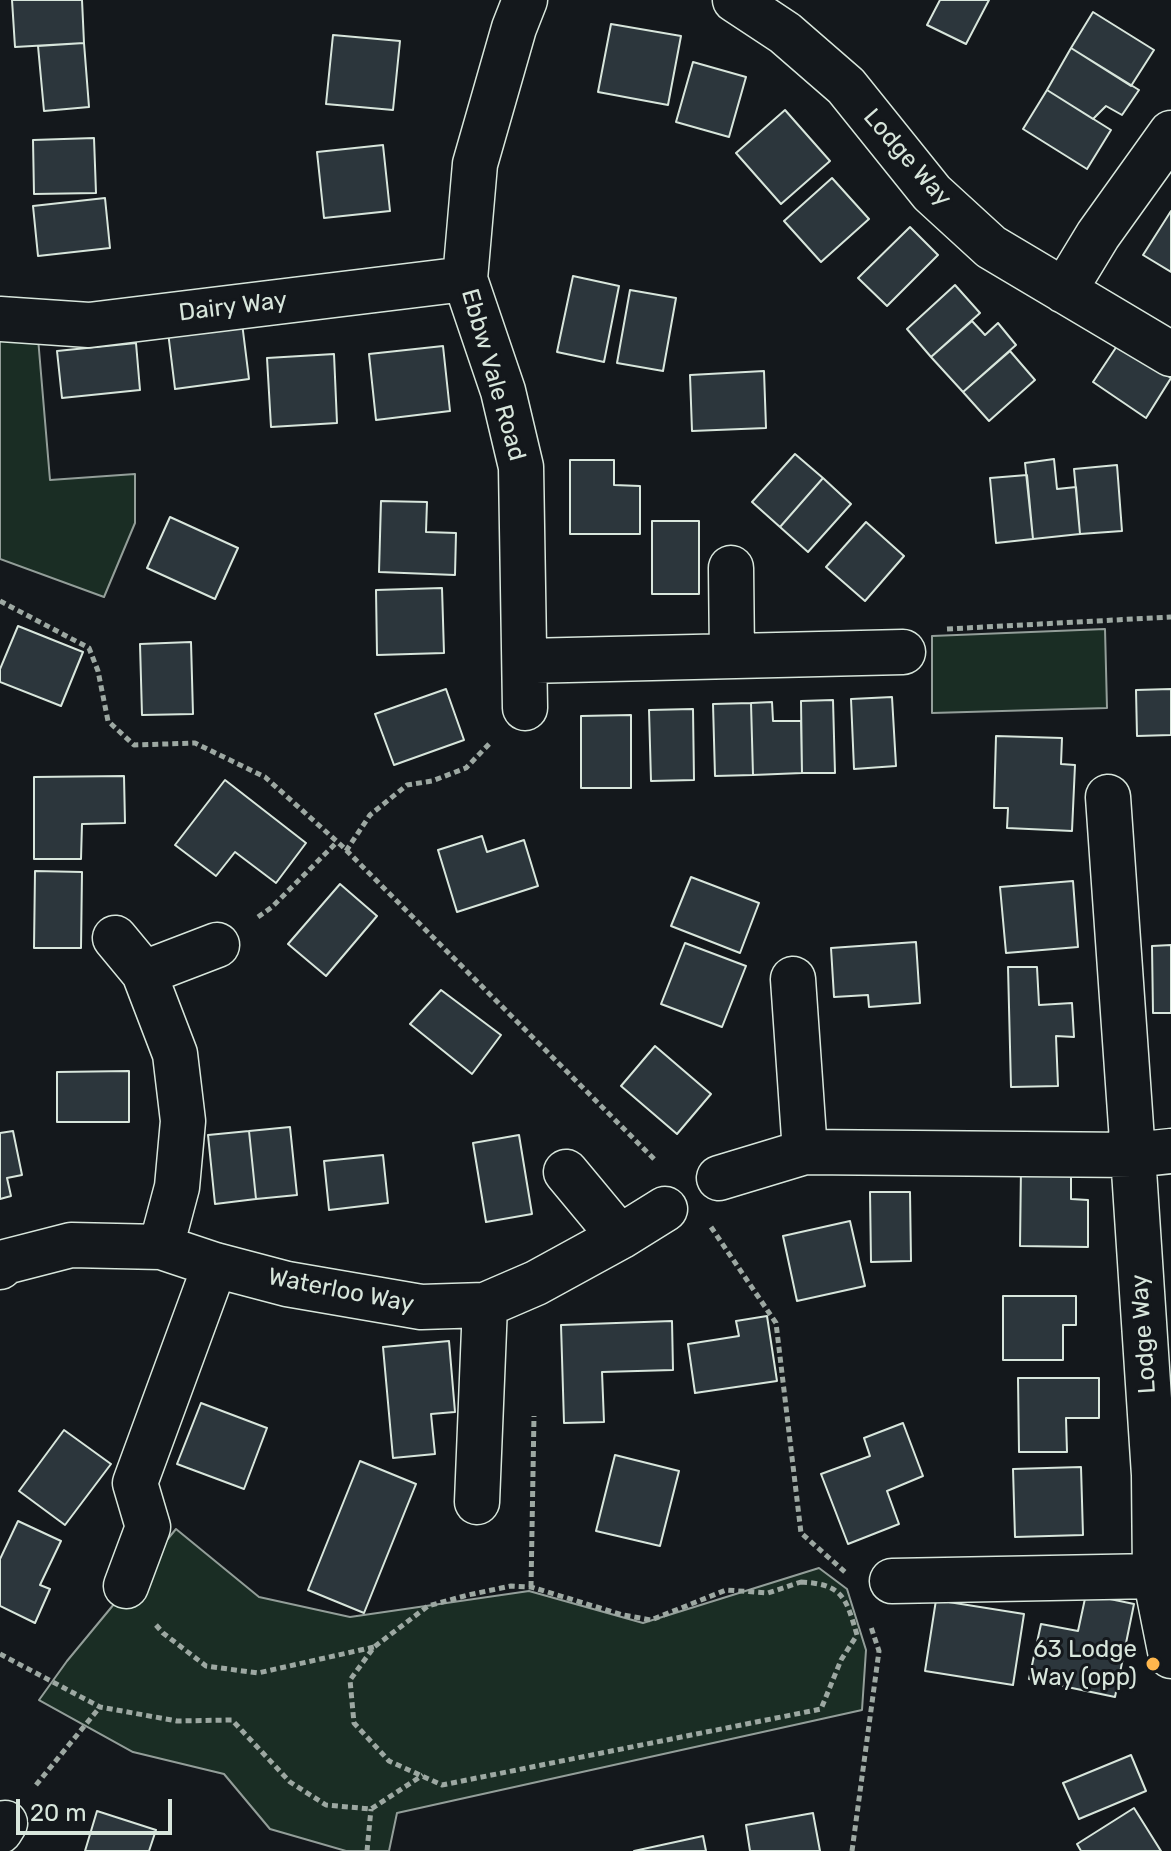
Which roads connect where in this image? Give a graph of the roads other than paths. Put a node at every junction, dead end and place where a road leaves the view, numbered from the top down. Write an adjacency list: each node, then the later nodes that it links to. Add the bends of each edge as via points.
1 (525, 0): 4 (street, Ebbw Vale Road, via 475,164)
2 (735, 0): 5 (street, Lodge Way, via 785,33 846,86 932,193 991,247)
3 (1171, 133): 5 (street)
4 (465, 279): 6 (street, Dairy Way, via 89,325); 11 (street, Ebbw Vale Road, via 503,391 521,467)
5 (1064, 291): 7 (street, Lodge Way)
6 (0, 319)
7 (1171, 354)
8 (731, 568): 10 (street)
9 (903, 652): 10 (street)
10 (732, 656): 11 (street)
11 (526, 661): 12 (street, Ebbw Vale Road)
12 (525, 708)
13 (1108, 797): 19 (street, Lodge Way)
14 (115, 938): 16 (street)
15 (217, 945): 16 (street)
16 (144, 973): 24 (street, via 175,1054 183,1121 177,1187)
17 (793, 979): 18 (street)
18 (805, 1152): 19 (street); 21 (street)
19 (1152, 1153): 29 (street, Lodge Way)
20 (566, 1172): 23 (street)
21 (719, 1178)
22 (665, 1209): 23 (street, Waterloo Way)
23 (620, 1237): 27 (street, Waterloo Way)
24 (161, 1247): 25 (street, Waterloo Way); 26 (street, Waterloo Way, via 71,1245)
25 (215, 1265): 27 (street, Waterloo Way, via 287,1284 421,1307); 31 (street, via 135,1483 148,1527)
26 (0, 1267)
27 (485, 1305): 28 (street)
28 (477, 1502)
29 (1155, 1576): 30 (street); 32 (street, Lodge Way)
30 (892, 1581)
31 (126, 1586)
32 (1171, 1656)

